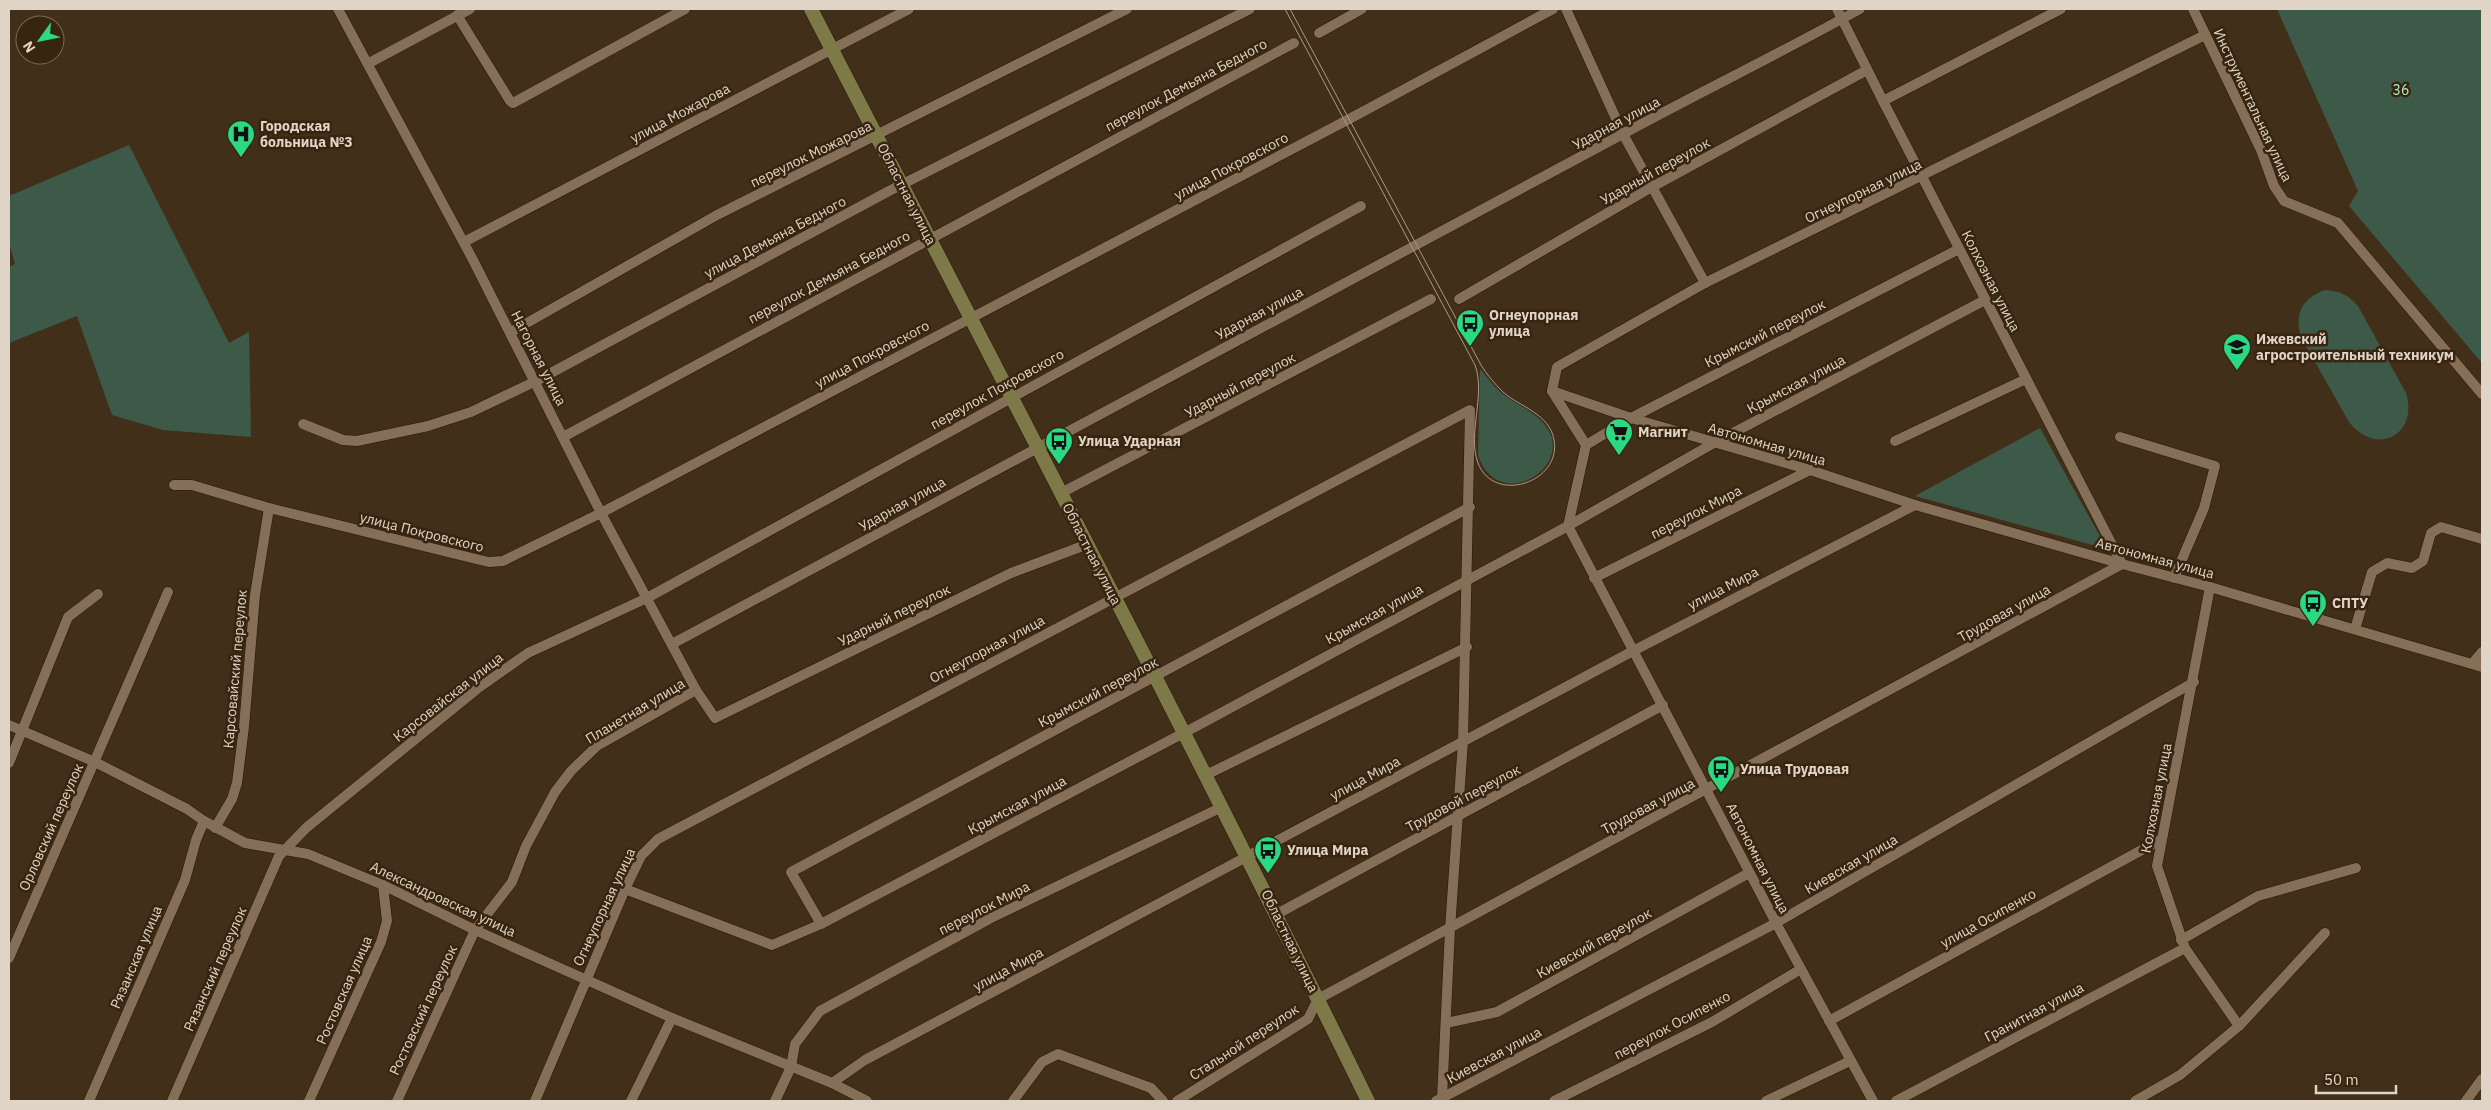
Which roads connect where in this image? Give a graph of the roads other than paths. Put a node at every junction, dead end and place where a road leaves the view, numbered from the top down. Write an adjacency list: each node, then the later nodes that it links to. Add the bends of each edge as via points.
1 (338, 9): 20 (street, Нагорная улица)
2 (470, 9): 15 (street)
3 (685, 9): 15 (street, via 514,103)
4 (811, 9): 19 (main road, Областная улица)
5 (909, 9): 19 (street, улица Можарова)
6 (1127, 9): 24 (street, переулок Можарова)
7 (1250, 9): 26 (street, улица Демьяна Бедного)
8 (1362, 9): 16 (street)
9 (1553, 9): 36 (street, улица Покровского)
10 (1566, 9): 23 (street)
11 (1860, 9): 14 (street, Ударная улица)
12 (2061, 9): 22 (street)
13 (2193, 9): 17 (street, Инструментальная улица)
14 (1840, 14): 21 (street, Колхозная улица); 23 (street, Ударная улица)
15 (457, 16): 20 (street)
16 (1319, 33)
17 (2205, 35): 25 (street, Огнеупорная улица); 41 (street, Инструментальная улица, via 2284,202 2338,223)
18 (1294, 43): 29 (street, переулок Демьяна Бедного)
19 (831, 48): 24 (main road, Областная улица); 30 (street, улица Можарова)
20 (369, 63): 30 (street, Нагорная улица)
21 (1867, 70): 22 (street, Колхозная улица); 27 (street, Ударный переулок)
22 (1883, 101): 25 (street, Колхозная улица)
23 (1623, 134): 27 (street); 50 (street, Ударная улица)
24 (877, 137): 26 (main road, Областная улица); 37 (street, переулок Можарова, via 717,215)
25 (1922, 178): 31 (street, Колхозная улица); 32 (street, Огнеупорная улица)
26 (903, 184): 29 (main road, Областная улица); 39 (street, улица Демьяна Бедного)
27 (1652, 187): 32 (street); 34 (street, Ударный переулок)
28 (1362, 206): 42 (street, переулок Покровского)
29 (930, 238): 36 (main road, Областная улица); 46 (street, переулок Демьяна Бедного)
30 (464, 242): 37 (street, Нагорная улица)
31 (1959, 249): 35 (street, Колхозная улица); 43 (street, Крымский переулок)
32 (1705, 283): 40 (street, Огнеупорная улица, via 1557,367)
33 (1431, 299): 53 (street, Ударный переулок)
34 (1459, 299)
35 (1985, 300): 38 (street, Колхозная улица); 48 (street, Крымская улица)
36 (970, 318): 42 (main road, Областная улица); 57 (street, улица Покровского)
37 (511, 332): 39 (street, Нагорная улица)
38 (2026, 379): 47 (street); 61 (street, Колхозная улица)
39 (536, 381): 44 (street, улица Демьяна Бедного, via 471,412 392,435 342,440); 46 (street, Нагорная улица)
40 (1552, 391): 43 (street, Автономная улица); 49 (street)
41 (2482, 394)
42 (1012, 396): 50 (main road, Областная улица); 68 (street, переулок Покровского)
43 (1631, 418): 48 (street, Автономная улица); 49 (street, Крымский переулок)
44 (303, 424)
45 (2120, 436): 63 (street, via 2215,466 2204,508)
46 (563, 437): 57 (street, Нагорная улица)
47 (1895, 442)
48 (1714, 443): 51 (street, Автономная улица); 58 (street, Крымская улица)
49 (1586, 445): 58 (street)
50 (1038, 446): 53 (main road, Областная улица); 71 (street, Ударная улица)
51 (1810, 470): 54 (street, Автономная улица); 62 (street, переулок Мира)
52 (174, 485): 56 (street, улица Покровского, via 192,485)
53 (1061, 493): 60 (main road, Областная улица)
54 (1916, 505): 61 (street, Автономная улица); 73 (street, улица Мира)
55 (1470, 507): 64 (street); 69 (street, Огнеупорная улица, via 1470,410); 76 (street, Крымский переулок)
56 (270, 508): 57 (street, улица Покровского, via 489,562 503,561 530,550); 92 (street, Карсовайский переулок, via 254,595 237,783 232,799)
57 (601, 513): 68 (street, Нагорная улица)
58 (1568, 526): 62 (street, Автономная улица); 64 (street, Крымская улица)
59 (2482, 539): 70 (street, via 2441,527 2432,534 2423,561 2412,568 2386,563 2372,572)
60 (1088, 544): 69 (main road, Областная улица); 80 (street, Ударный переулок, via 1011,573)
61 (2122, 564): 63 (street, Автономная улица); 88 (street, Трудовая улица)
62 (1594, 578): 73 (street, Автономная улица)
63 (2174, 578): 65 (street, Автономная улица)
64 (1468, 579): 72 (street); 83 (street, Крымская улица)
65 (2210, 587): 70 (street, Автономная улица); 77 (street, Колхозная улица)
66 (168, 592): 85 (street)
67 (98, 594): 82 (street, via 68,617)
68 (647, 598): 71 (street, Нагорная улица); 94 (street, Карсовайская улица, via 528,653 477,689 306,828)
69 (1114, 598): 76 (main road, Областная улица); 99 (street, Огнеупорная улица, via 658,839 641,856)
70 (2355, 629): 75 (street, Автономная улица)
71 (672, 644): 78 (street, Нагорная улица)
72 (1467, 647): 84 (street); 87 (street)
73 (1633, 651): 79 (street, Автономная улица); 84 (street, улица Мира)
74 (2482, 652): 75 (street)
75 (2477, 665)
76 (1156, 677): 83 (main road, Областная улица); 102 (street, Крымский переулок, via 791,872)
77 (2194, 682): 93 (street, Колхозная улица); 101 (street, Киевская улица)
78 (696, 690): 80 (street, Нагорная улица); 104 (street, Планетная улица, via 597,746 571,771 540,817 512,882)
79 (1662, 705): 88 (street, Автономная улица); 90 (street, Трудовой переулок)
80 (715, 718)
81 (9, 725): 82 (street, Александровская улица)
82 (23, 730): 85 (street, Александровская улица); 86 (street)
83 (1185, 733): 87 (main road, Областная улица); 102 (street, Крымская улица)
84 (1463, 741): 90 (street); 95 (street, улица Мира)
85 (95, 762): 91 (street, Александровская улица); 107 (street, Орловский переулок)
86 (9, 763)
87 (1206, 775): 89 (main road, Областная улица)
88 (1708, 790): 97 (street, Автономная улица); 103 (street, Трудовая улица)
89 (1222, 807): 95 (main road, Областная улица); 116 (street, переулок Мира, via 990,919 820,1011 795,1044)
90 (1457, 817): 100 (street, Трудовой переулок); 103 (street)
91 (204, 821): 92 (street, Александровская улица); 120 (street, Рязанская улица, via 185,880)
92 (215, 828): 94 (street, Александровская улица, via 245,843)
93 (2160, 840): 106 (street, Колхозная улица, via 2157,866); 112 (street, улица Осипенко)
94 (286, 849): 98 (street, Александровская улица, via 308,854); 121 (street, Рязанский переулок, via 280,856)
95 (1248, 856): 100 (main road, Областная улица); 118 (street, улица Мира, via 865,1060)
96 (2356, 868): 106 (street, Гранитная улица, via 2258,896)
97 (1749, 872): 101 (street, Автономная улица); 113 (street, Киевский переулок, via 1497,1012)
98 (383, 885): 104 (street, Александровская улица); 122 (street, Ростовская улица, via 387,921 381,942)
99 (625, 889): 102 (street, Крымская улица, via 772,945); 109 (street, Огнеупорная улица)
100 (1277, 914): 110 (main road, Областная улица)
101 (1776, 923): 108 (street, Автономная улица); 119 (street, Киевская улица)
102 (821, 924)
103 (1450, 929): 110 (street, Трудовая улица); 113 (street)
104 (475, 930): 109 (street, Александровская улица); 123 (street, Ростовский переулок)
105 (2325, 933): 114 (street)
106 (2183, 944): 114 (street, Колхозная улица); 135 (street, Гранитная улица)
107 (9, 958)
108 (1802, 969): 112 (street, Автономная улица); 132 (street, переулок Осипенко, via 1712,1022)
109 (586, 980): 111 (street, Александровская улица); 124 (street, Огнеупорная улица)
110 (1318, 999): 130 (street, Стальной переулок, via 1308,1019); 131 (main road, Областная улица)
111 (672, 1018): 116 (street, Александровская улица); 125 (street)
112 (1830, 1021): 115 (street, Автономная улица)
113 (1446, 1023): 119 (street)
114 (2239, 1026): 136 (street, via 2180,1075)
115 (1850, 1060): 133 (street); 134 (street, Автономная улица)
116 (791, 1067): 118 (street, Александровская улица); 126 (street, переулок Мира)
117 (2482, 1079): 137 (street)
118 (832, 1083): 127 (street, Александровская улица)
119 (1439, 1100)
120 (89, 1101)
121 (172, 1101)
122 (309, 1101)
123 (397, 1101)
124 (535, 1101)
125 (632, 1101)
126 (775, 1101)
127 (867, 1101)
128 (1013, 1101): 129 (street, via 1042,1062 1058,1054 1151,1088)
129 (1162, 1101)
130 (1178, 1101)
131 (1368, 1101)
132 (1554, 1101)
133 (1766, 1101)
134 (1873, 1101)
135 (1896, 1101)
136 (2135, 1101)
137 (2466, 1101)

